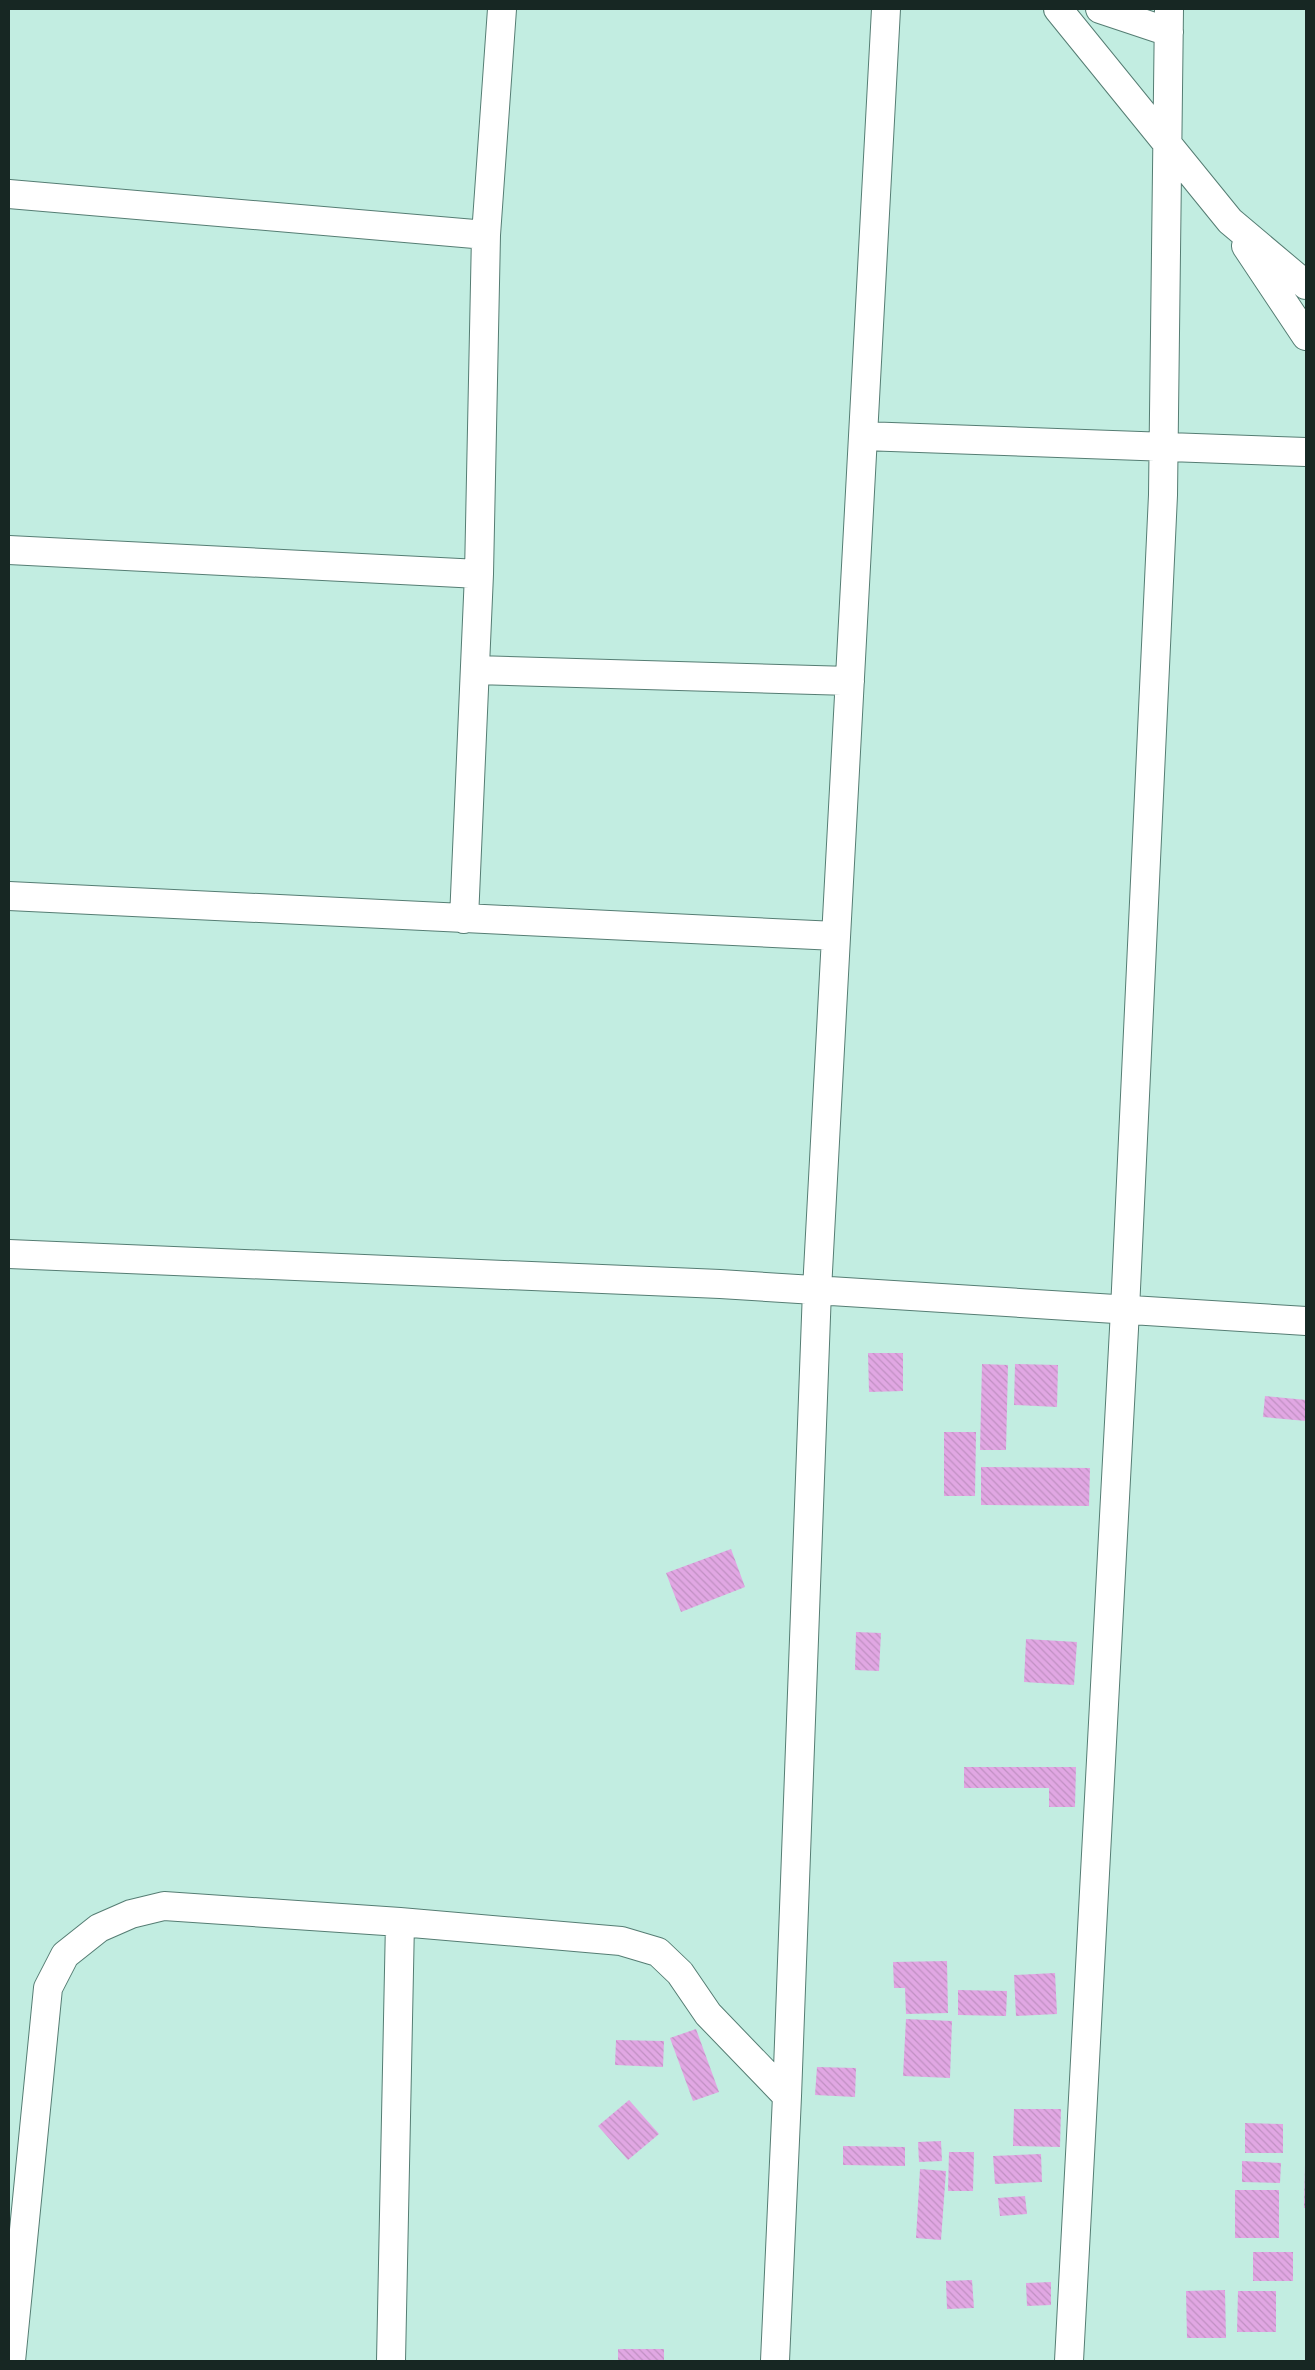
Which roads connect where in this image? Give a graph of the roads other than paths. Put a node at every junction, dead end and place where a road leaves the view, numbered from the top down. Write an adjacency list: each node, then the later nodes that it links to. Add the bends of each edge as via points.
1 (502, 9): 9 (street)
2 (886, 9): 12 (street)
3 (1058, 9): 6 (street)
4 (1100, 9): 5 (street)
5 (1169, 20): 6 (street)
6 (1169, 145): 8 (street); 13 (street)
7 (9, 194): 9 (street)
8 (1230, 221): 10 (street); 11 (street)
9 (486, 235): 16 (street)
10 (1306, 284)
11 (1306, 336)
12 (863, 436): 13 (street); 18 (street)
13 (1163, 446): 14 (street); 24 (street)
14 (1306, 452)
15 (9, 550): 16 (street)
16 (479, 574): 17 (street)
17 (475, 670): 18 (street); 20 (street)
18 (850, 681): 21 (street)
19 (9, 896): 20 (street)
20 (464, 919): 21 (street)
21 (836, 936): 23 (street)
22 (9, 1254): 23 (street)
23 (816, 1290): 24 (street); 27 (street)
24 (1124, 1310): 25 (street); 31 (street)
25 (1306, 1321)
26 (400, 1922): 27 (street, via 622,1941 658,1952 680,1973 708,2014); 28 (street, via 164,1906 131,1914 99,1928 65,1955 48,1988); 29 (street)
27 (787, 2096): 30 (street)
28 (11, 2361)
29 (391, 2361)
30 (774, 2361)
31 (1069, 2361)

